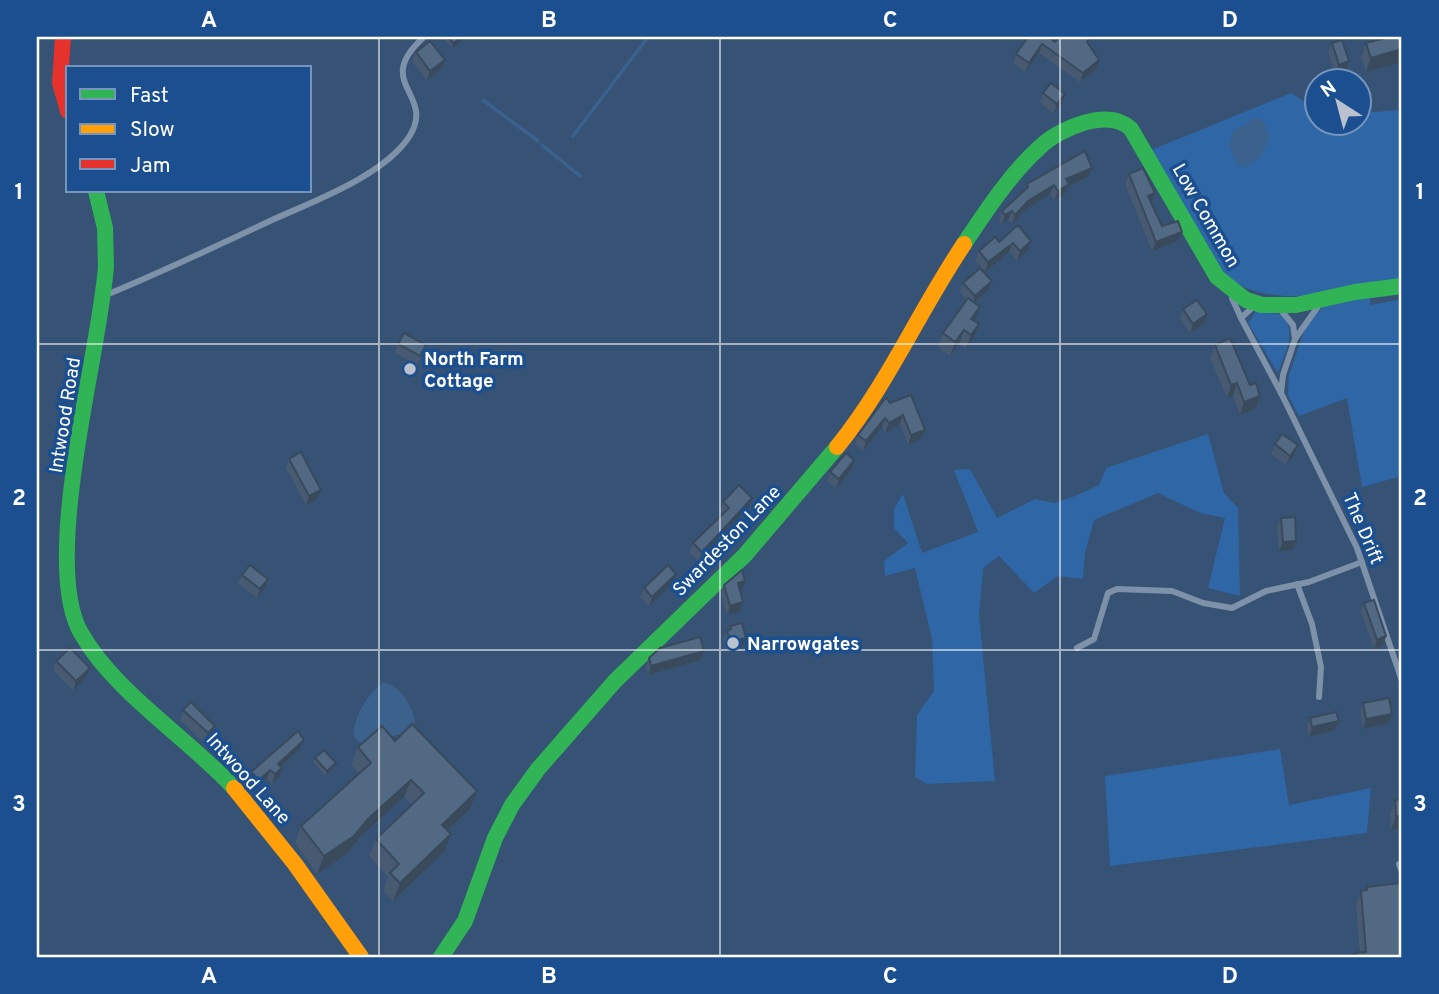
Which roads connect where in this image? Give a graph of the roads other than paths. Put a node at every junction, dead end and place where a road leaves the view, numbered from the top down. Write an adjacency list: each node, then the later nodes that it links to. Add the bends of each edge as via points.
1 (63, 37): 3 (street, via 60,83)
2 (423, 38): 8 (lane, via 405,54 400,69 415,107 415,122 397,151 348,184)
3 (66, 104)
4 (1041, 145): 7 (street, Low Common, via 1087,121 1110,117 1123,121 1201,253); 24 (street, Swardeston Lane, via 988,208 932,292 880,391 809,483 745,555 615,681 538,769 506,816 464,920)
5 (96, 192): 8 (street, Intwood Road, via 104,233)
6 (1402, 286): 9 (street, Low Common)
7 (1229, 291): 10 (street, Low Common); 12 (lane, The Drift)
8 (104, 296): 17 (street, Intwood Road, via 82,430 69,553 73,615)
9 (1322, 301): 11 (street, Low Common); 13 (lane)
10 (1258, 305): 11 (street, Low Common); 12 (lane)
11 (1277, 306): 13 (lane, via 1293,325)
12 (1241, 318): 14 (lane, The Drift)
13 (1295, 339): 14 (lane)
14 (1281, 393): 15 (lane, The Drift)
15 (1362, 562): 16 (lane); 19 (lane, The Drift)
16 (1297, 584): 18 (lane, via 1266,591 1232,608 1172,591 1117,589 1108,593 1094,639); 20 (lane, via 1321,667)
17 (86, 645): 23 (street, Intwood Lane, via 224,777)
18 (1077, 648)
19 (1402, 681)
20 (1319, 697)
21 (1399, 864): 22 (lane)
22 (1402, 872)
23 (361, 957)
24 (441, 957)

